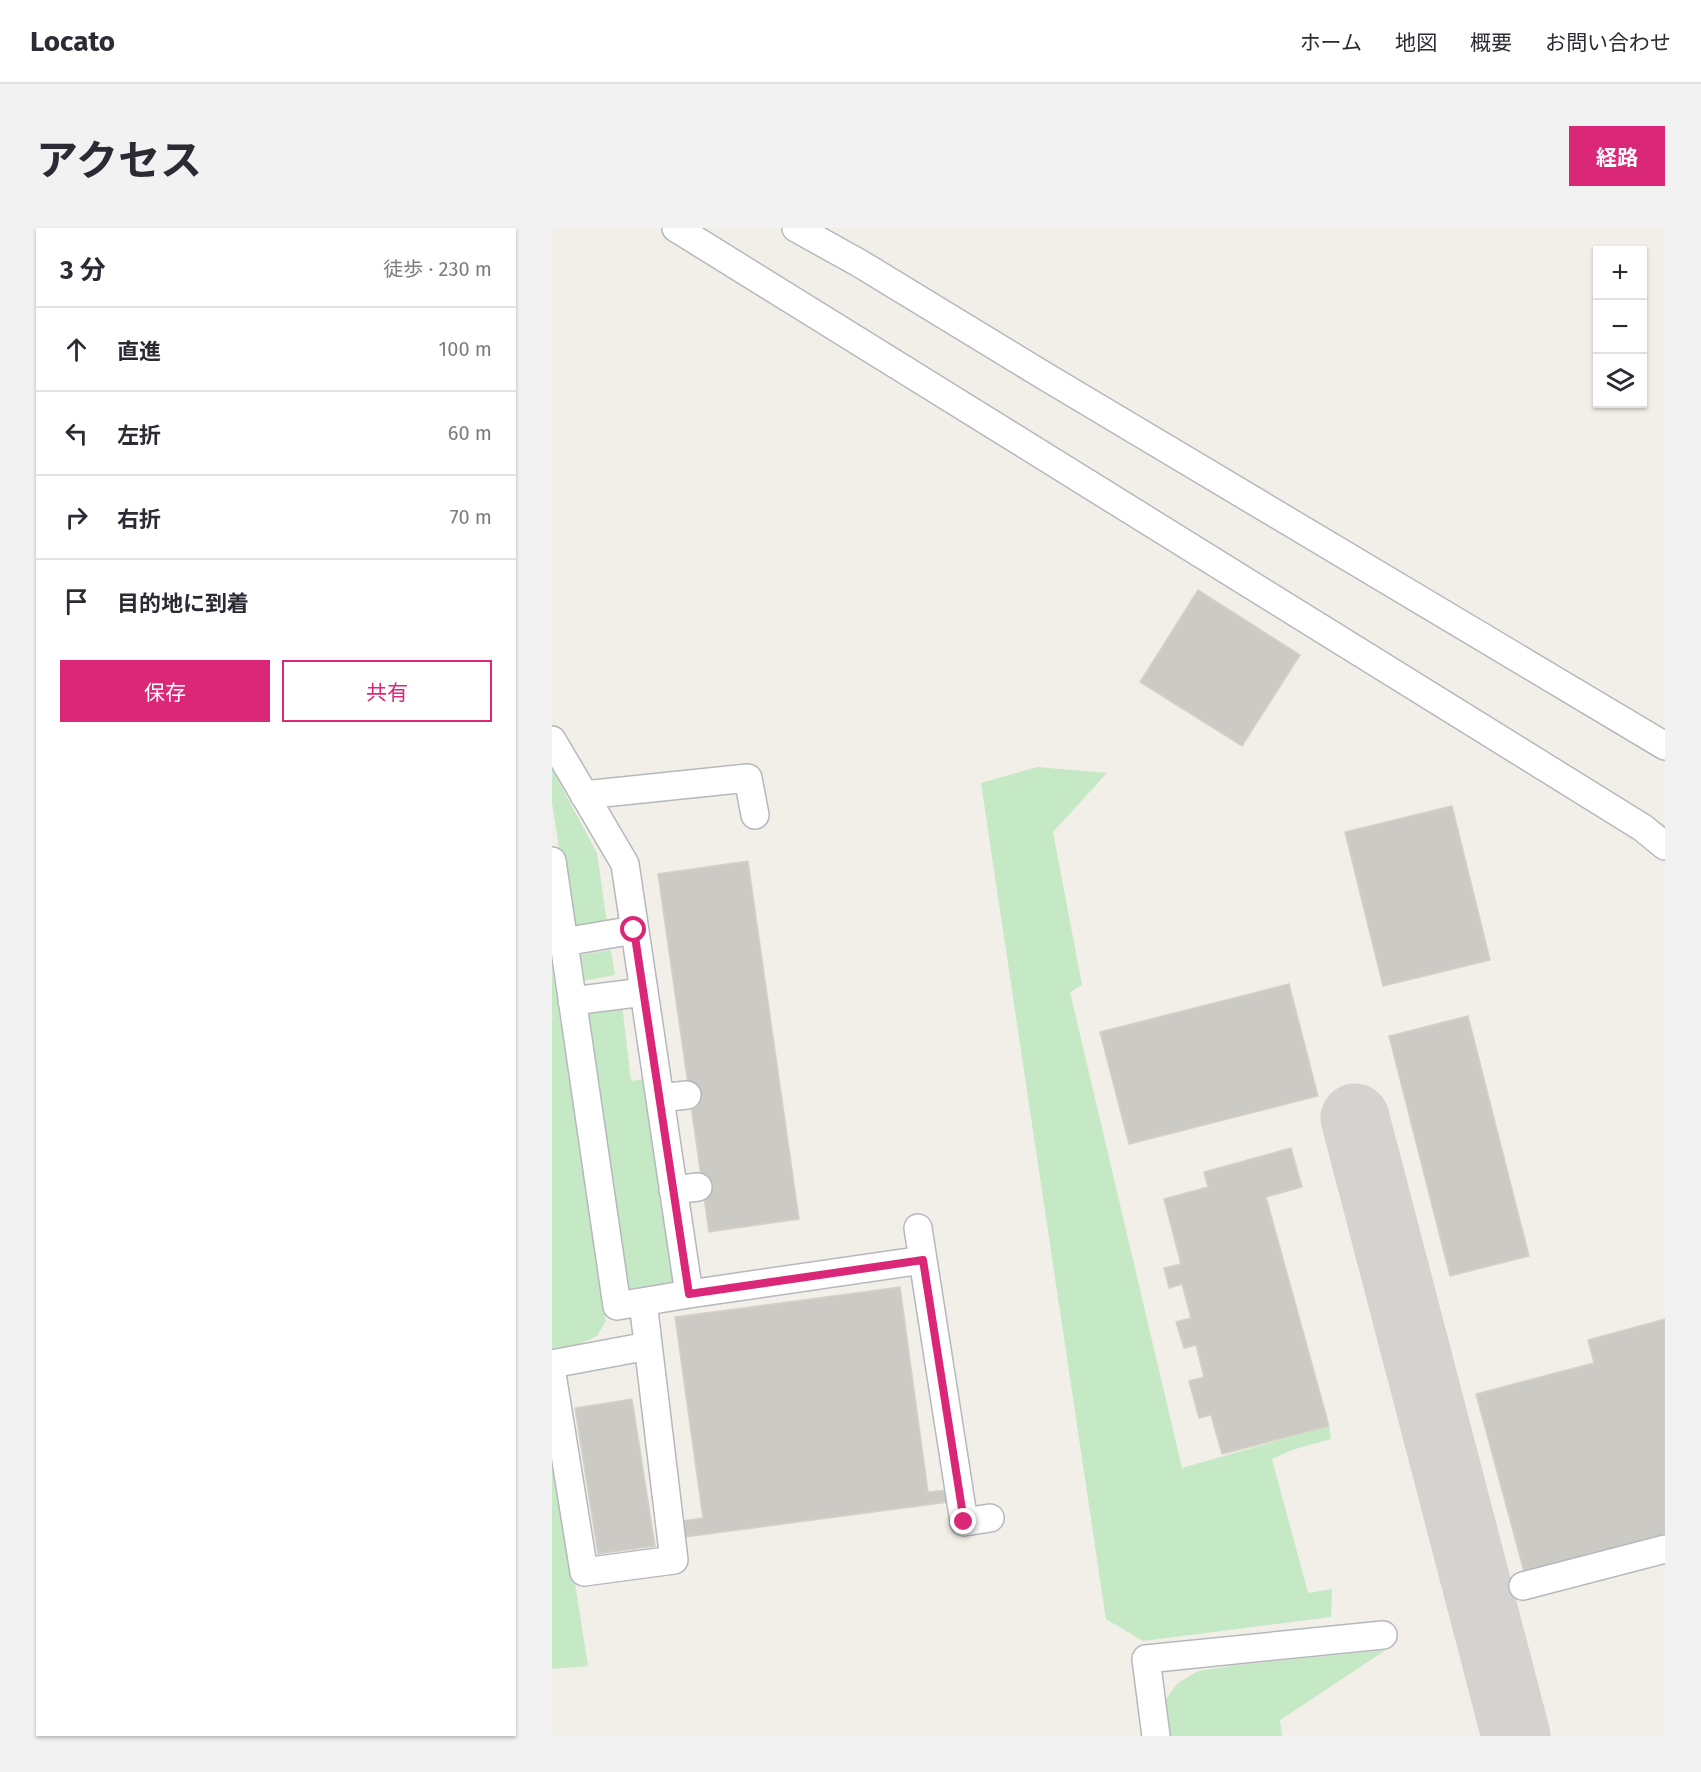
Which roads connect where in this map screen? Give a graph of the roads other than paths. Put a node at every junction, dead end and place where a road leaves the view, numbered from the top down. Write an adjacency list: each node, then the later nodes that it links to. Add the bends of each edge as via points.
1 (676, 228): 7 (street, via 1633,821)
2 (796, 228): 4 (street)
3 (552, 740): 5 (street)
4 (1665, 746)
5 (584, 795): 6 (street, via 748,778); 9 (street, via 625,864)
6 (755, 816)
7 (1665, 846)
8 (552, 861): 10 (street)
9 (634, 930): 10 (street); 11 (street)
10 (564, 942): 12 (street)
11 (644, 992): 12 (street); 14 (street)
12 (572, 1001): 18 (street, via 617,1306)
13 (687, 1095): 14 (street)
14 (660, 1098): 17 (street, via 686,1189)
15 (918, 1228): 16 (street)
16 (923, 1260): 17 (street); 22 (street, via 964,1522)
17 (689, 1294): 18 (street)
18 (643, 1302): 19 (street)
19 (648, 1346): 20 (street); 21 (street, via 675,1560 584,1572)
20 (552, 1364)
21 (552, 1374)
22 (990, 1518)
23 (1665, 1549): 24 (street)
24 (1523, 1586)
25 (1383, 1635): 26 (street, via 1146,1659)
26 (1156, 1736)

